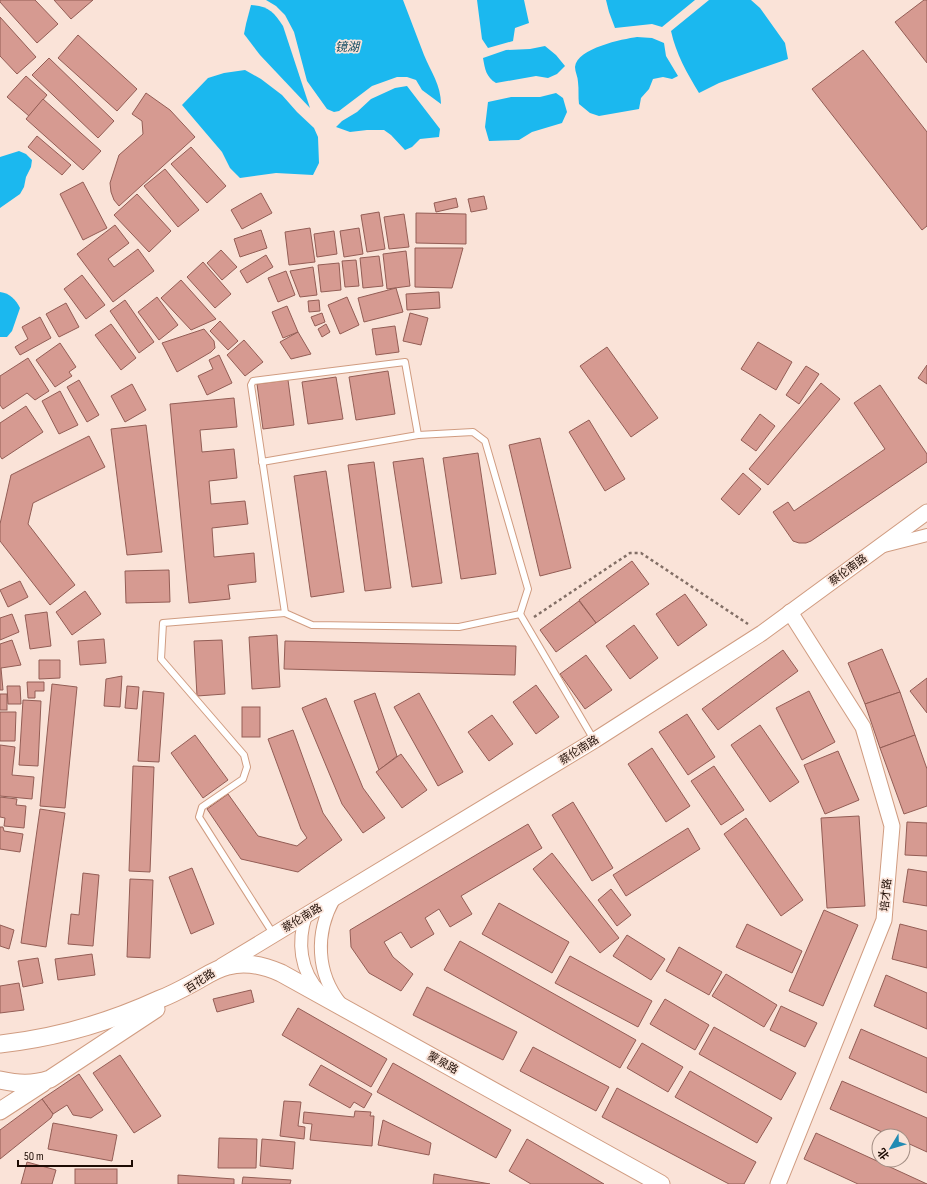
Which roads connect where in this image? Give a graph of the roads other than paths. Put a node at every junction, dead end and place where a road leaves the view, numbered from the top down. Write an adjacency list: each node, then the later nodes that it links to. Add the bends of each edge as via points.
1 (418, 435): 2 (lane); 2 (lane, via 405,362 253,381 251,385); 8 (lane, via 473,432 485,441 528,589)
2 (262, 462): 6 (lane)
3 (927, 512): 5 (street, 蔡伦南路)
4 (927, 535): 5 (street)
5 (881, 546): 7 (street, 蔡伦南路)
6 (285, 612): 8 (lane, via 312,625 459,627); 12 (lane, via 163,623 161,659 244,755 247,767 243,779 202,806 199,816)
7 (790, 612): 9 (street, 蔡伦南路, via 762,633); 21 (street, 培才路, via 863,727 892,826 884,920)
8 (520, 614): 9 (lane)
9 (595, 740): 10 (street, 蔡伦南路)
10 (334, 899): 11 (street, 蔡伦南路); 15 (street, via 321,932 321,956 326,979)
11 (306, 915): 12 (street, 蔡伦南路); 14 (street, via 301,936 302,958 310,979)
12 (274, 935): 13 (street, 蔡伦南路)
13 (218, 969): 14 (main road, 蒙泉路, via 237,964 259,965 281,973); 16 (main road, 百花路, via 160,1000 99,1023 54,1035); 17 (main road, 百花路)
14 (324, 997): 15 (main road, 蒙泉路)
15 (344, 1008): 20 (main road, 蒙泉路)
16 (0, 1044)
17 (50, 1079): 18 (main road, 百花路, via 31,1084); 19 (main road)
18 (0, 1080)
19 (0, 1112)
20 (661, 1184)
21 (778, 1184)

